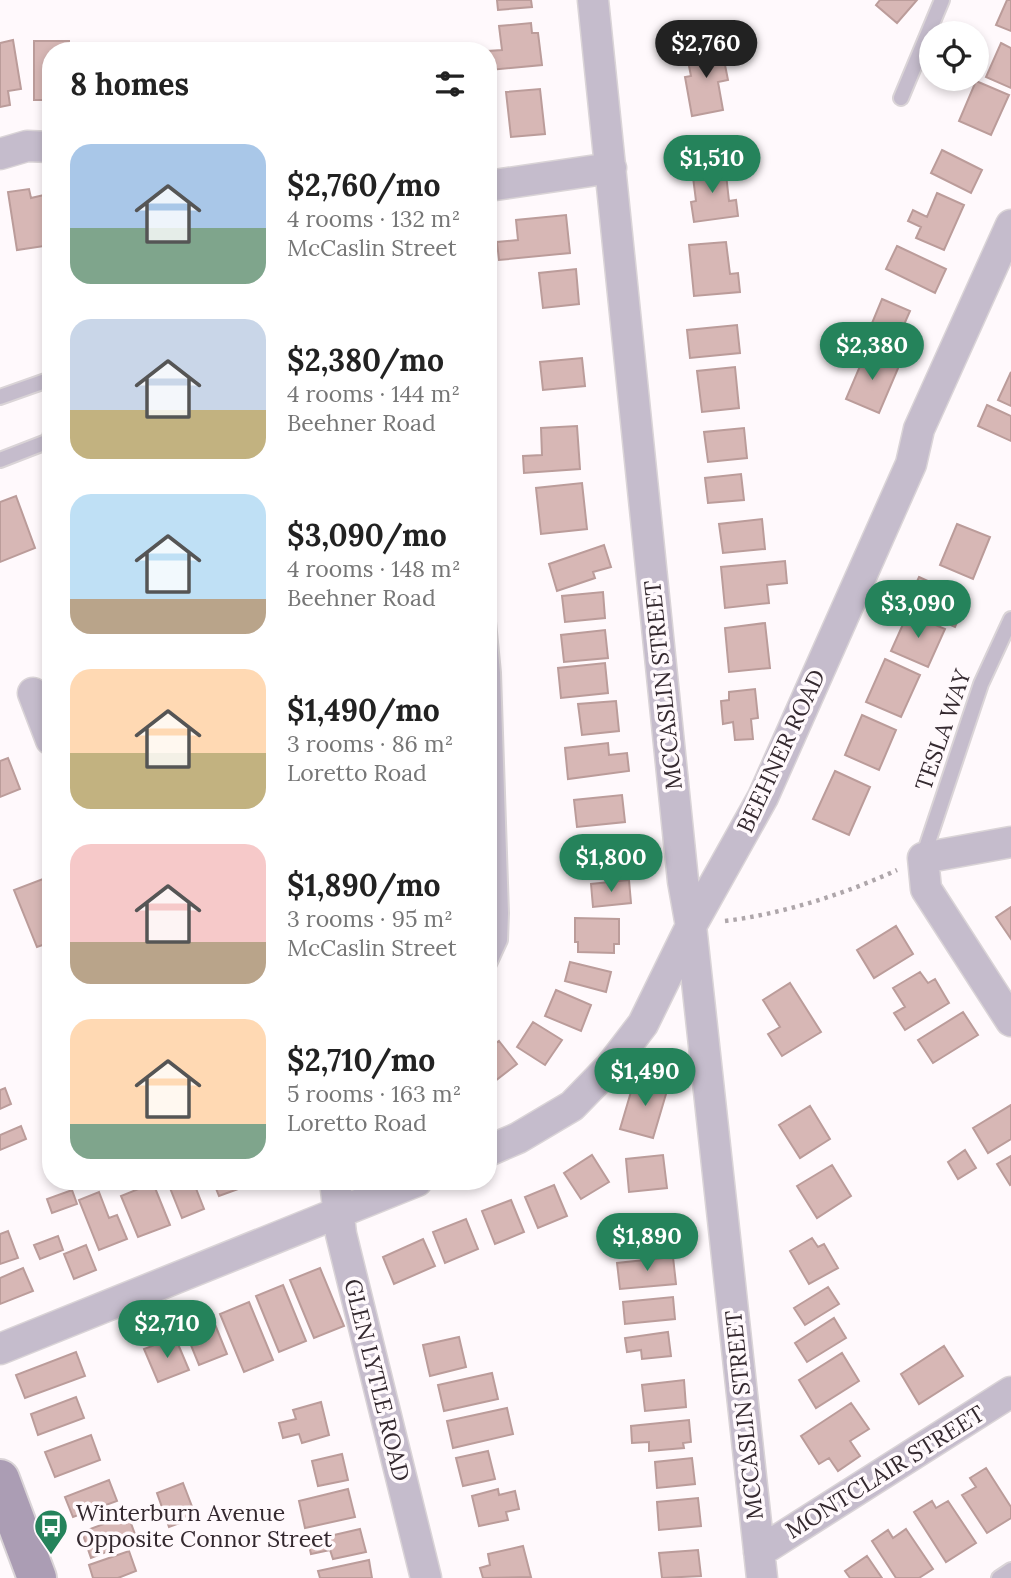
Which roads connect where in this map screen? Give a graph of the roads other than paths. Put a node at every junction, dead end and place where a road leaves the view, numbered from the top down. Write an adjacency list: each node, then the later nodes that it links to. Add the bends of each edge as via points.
1 (593, 0): 6 (street, MCCASLIN STREET)
2 (942, 0): 3 (lane)
3 (901, 99)
4 (42, 147): 5 (street)
5 (0, 154)
6 (611, 168): 7 (street); 19 (street, MCCASLIN STREET, via 681,867)
7 (497, 185)
8 (1011, 225): 19 (street, BEEHNER ROAD, via 919,429 911,464)
9 (42, 382): 10 (lane)
10 (0, 397)
11 (42, 442): 12 (lane)
12 (0, 460)
13 (1011, 619): 18 (lane, TESLA WAY, via 981,684)
14 (33, 693): 15 (street)
15 (42, 716)
16 (497, 811): 20 (lane, via 501,913)
17 (1011, 842): 18 (street)
18 (913, 862): 21 (street)
19 (702, 924): 22 (street, BEEHNER ROAD, via 643,1024 610,1067 572,1107); 30 (street, MCCASLIN STREET)
20 (497, 945)
21 (1011, 1021)
22 (497, 1147)
23 (336, 1190): 25 (street, GLEN LYTLE ROAD)
24 (394, 1190): 25 (street)
25 (338, 1212): 26 (street); 33 (street, GLEN LYTLE ROAD)
26 (0, 1349)
27 (1011, 1392): 30 (street, MONTCLAIR STREET)
28 (0, 1479): 29 (street)
29 (11, 1546): 32 (street)
30 (761, 1565)
31 (1011, 1570): 34 (lane)
32 (37, 1578)
33 (426, 1578)
34 (999, 1578)

